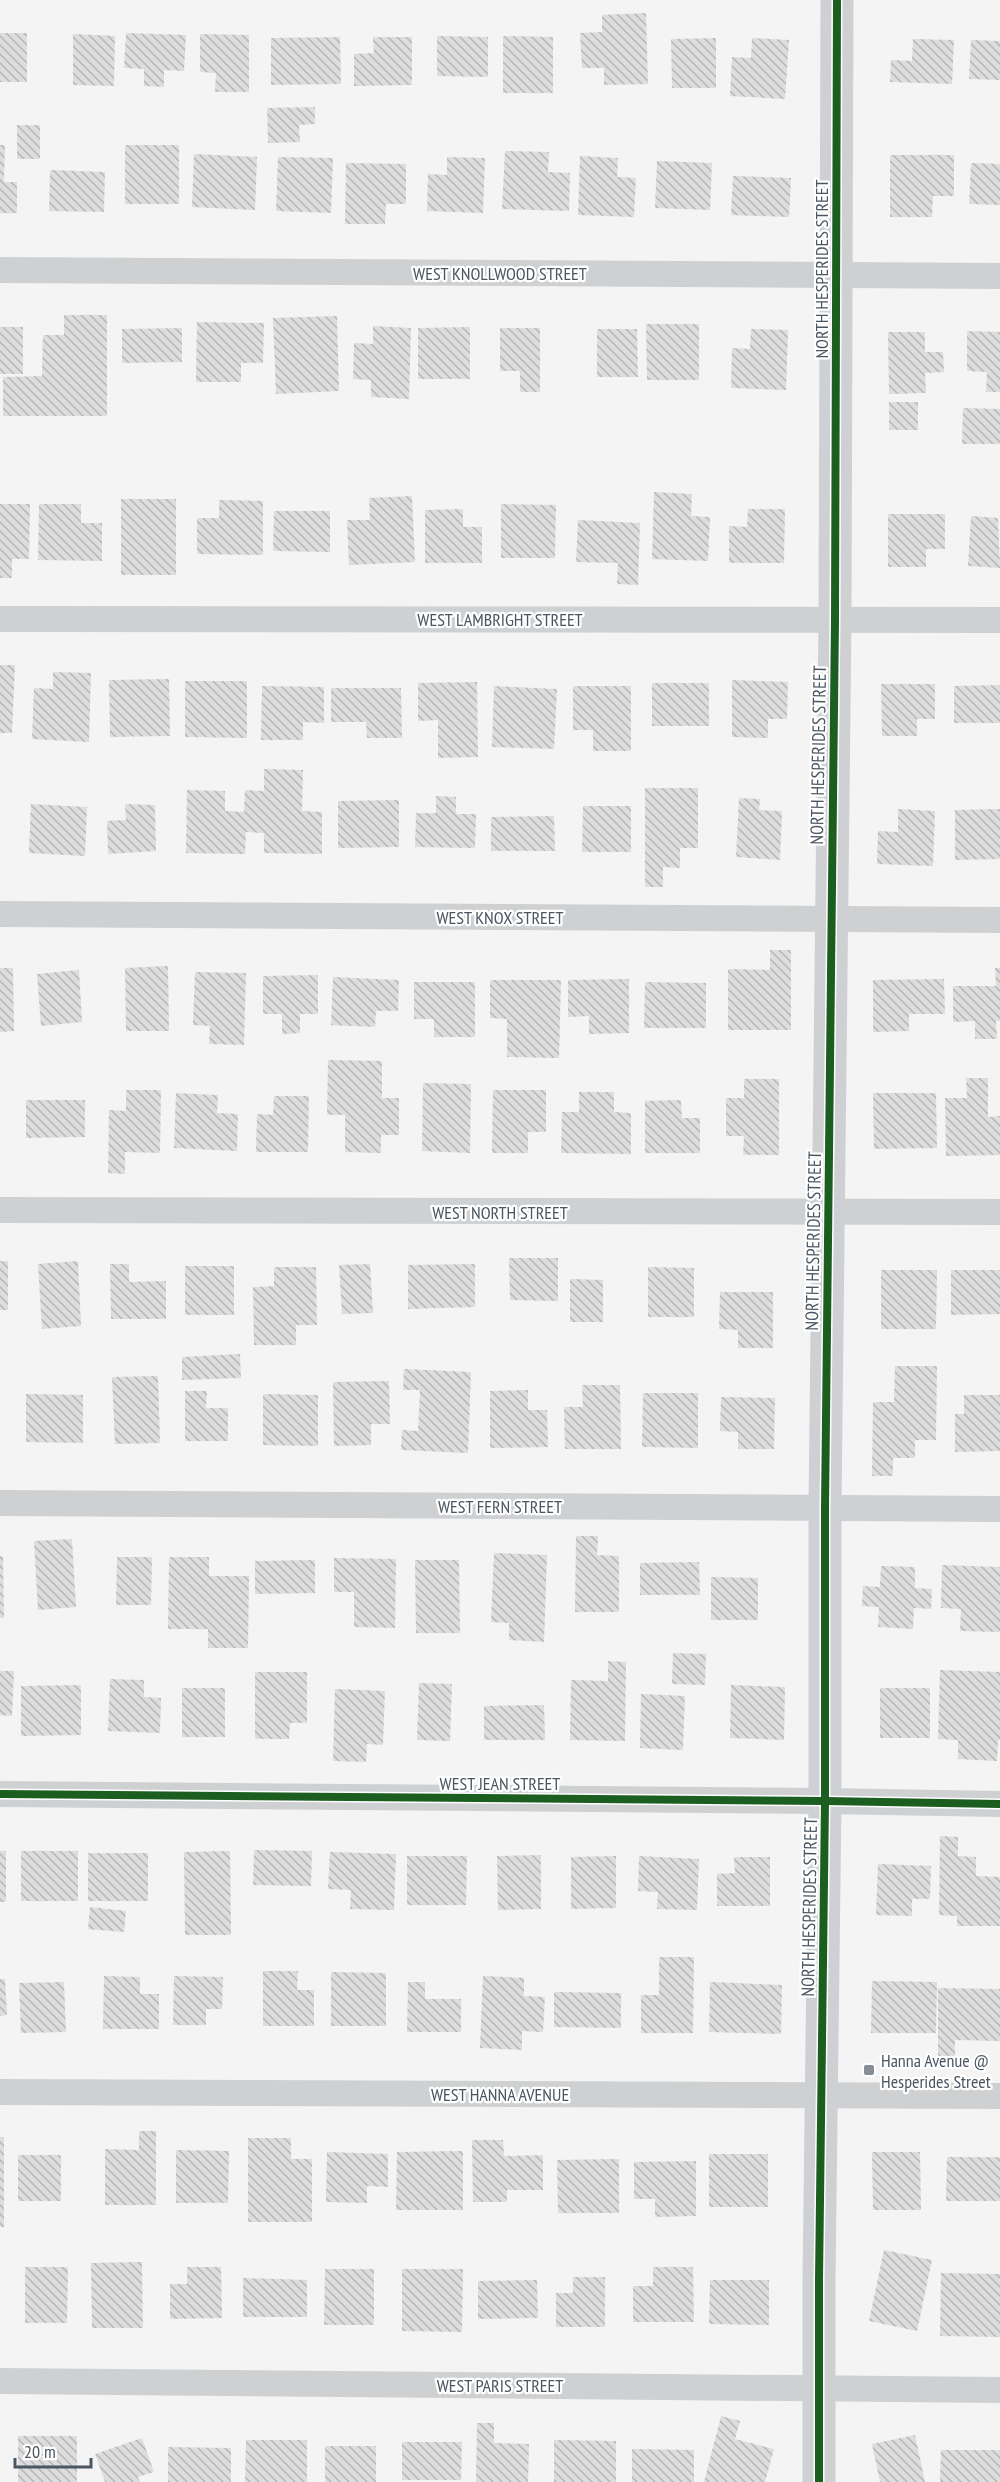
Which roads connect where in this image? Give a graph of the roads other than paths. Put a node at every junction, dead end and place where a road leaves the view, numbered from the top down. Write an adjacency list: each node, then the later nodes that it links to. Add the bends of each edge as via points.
1 (837, 0): 3 (street, NORTH HESPERIDES STREET)
2 (0, 270): 3 (street, WEST KNOLLWOOD STREET)
3 (836, 275): 4 (street, WEST KNOLLWOOD STREET); 6 (street, NORTH HESPERIDES STREET)
4 (1000, 276)
5 (0, 619): 6 (street, WEST LAMBRIGHT STREET)
6 (835, 620): 7 (street, WEST LAMBRIGHT STREET); 9 (street, NORTH HESPERIDES STREET)
7 (1000, 620)
8 (0, 914): 9 (street, WEST KNOX STREET)
9 (832, 919): 10 (street, WEST KNOX STREET); 13 (street, NORTH HESPERIDES STREET)
10 (1000, 920)
11 (0, 1210): 13 (street, WEST NORTH STREET)
12 (1000, 1212): 13 (street, WEST NORTH STREET)
13 (829, 1214): 15 (street, NORTH HESPERIDES STREET)
14 (0, 1503): 15 (street, WEST FERN STREET)
15 (825, 1508): 16 (street, WEST FERN STREET); 18 (street, NORTH HESPERIDES STREET)
16 (1000, 1509)
17 (0, 1794): 18 (street, WEST JEAN STREET)
18 (825, 1801): 19 (street, WEST JEAN STREET); 21 (street, NORTH HESPERIDES STREET)
19 (1000, 1804)
20 (0, 2092): 21 (street, WEST HANNA AVENUE)
21 (822, 2095): 22 (street, WEST HANNA AVENUE); 24 (street, NORTH HESPERIDES STREET)
22 (1000, 2096)
23 (0, 2381): 24 (street, WEST PARIS STREET)
24 (820, 2387): 25 (street, WEST PARIS STREET); 26 (street, NORTH HESPERIDES STREET)
25 (1000, 2390)
26 (819, 2482)

